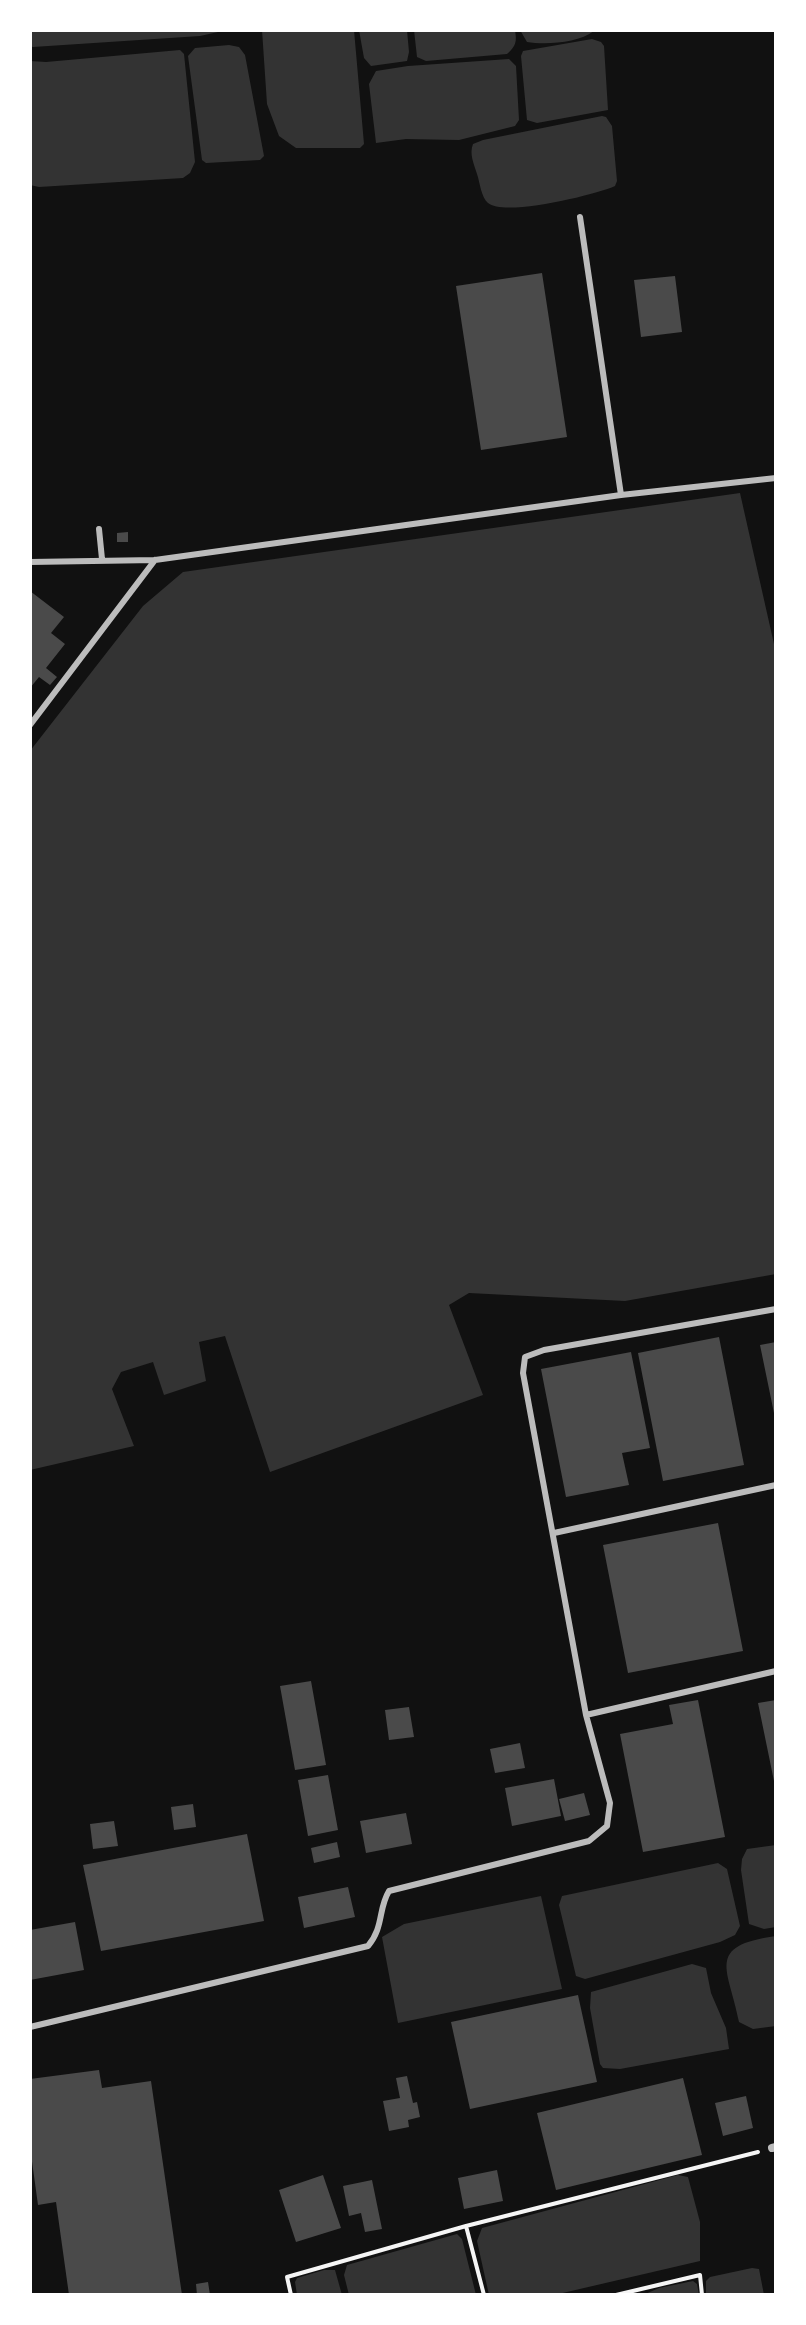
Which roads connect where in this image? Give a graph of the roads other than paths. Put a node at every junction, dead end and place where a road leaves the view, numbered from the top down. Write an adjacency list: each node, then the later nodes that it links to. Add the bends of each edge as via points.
1 (580, 217): 3 (lane)
2 (776, 478): 3 (lane)
3 (621, 495): 6 (lane)
4 (99, 529): 5 (lane)
5 (102, 559): 6 (lane); 7 (lane)
6 (155, 560): 8 (lane)
7 (30, 562)
8 (30, 725)
9 (776, 1309): 11 (lane, via 525,1357 523,1373)
10 (776, 1485): 11 (lane)
11 (554, 1533): 13 (lane)
12 (776, 1671): 13 (lane)
13 (586, 1715): 14 (lane, via 610,1803 607,1826 589,1841 389,1891 380,1927 368,1946)
14 (30, 2027)

